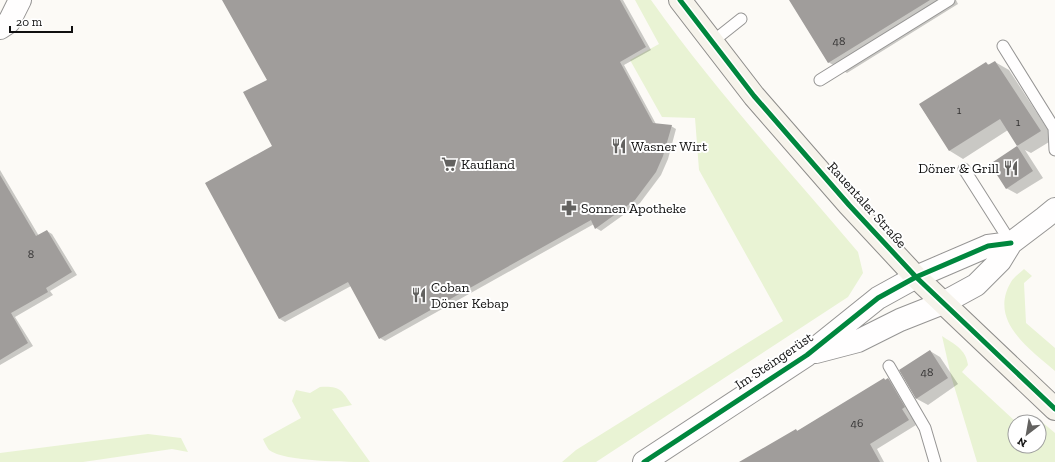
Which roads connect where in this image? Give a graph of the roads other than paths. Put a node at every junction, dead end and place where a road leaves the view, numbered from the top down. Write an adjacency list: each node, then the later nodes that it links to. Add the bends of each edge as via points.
1 (20, 0): 5 (street, via 9,22)
2 (680, 0): 6 (street, Rauentaler Straße)
3 (949, 0): 8 (lane)
4 (741, 19): 6 (lane)
5 (0, 28)
6 (712, 42): 13 (street, Rauentaler Straße, via 849,205)
7 (1002, 46): 9 (lane, via 1054,128)
8 (820, 80)
9 (1055, 150)
10 (964, 169): 12 (lane)
11 (1055, 209): 12 (street)
12 (1011, 243): 13 (street, Im Steingerüst, via 988,246); 14 (street, Im Steingerüst, via 1000,261 976,285)
13 (916, 277): 14 (street, Rauentaler Straße); 15 (street, Im Steingerüst, via 878,298)
14 (944, 303): 15 (street, Im Steingerüst, via 900,320 858,341); 17 (street, Rauentaler Straße)
15 (807, 355): 18 (street, Im Steingerüst)
16 (889, 366): 19 (lane, via 925,428)
17 (1055, 409)
18 (644, 462)
19 (935, 462)

